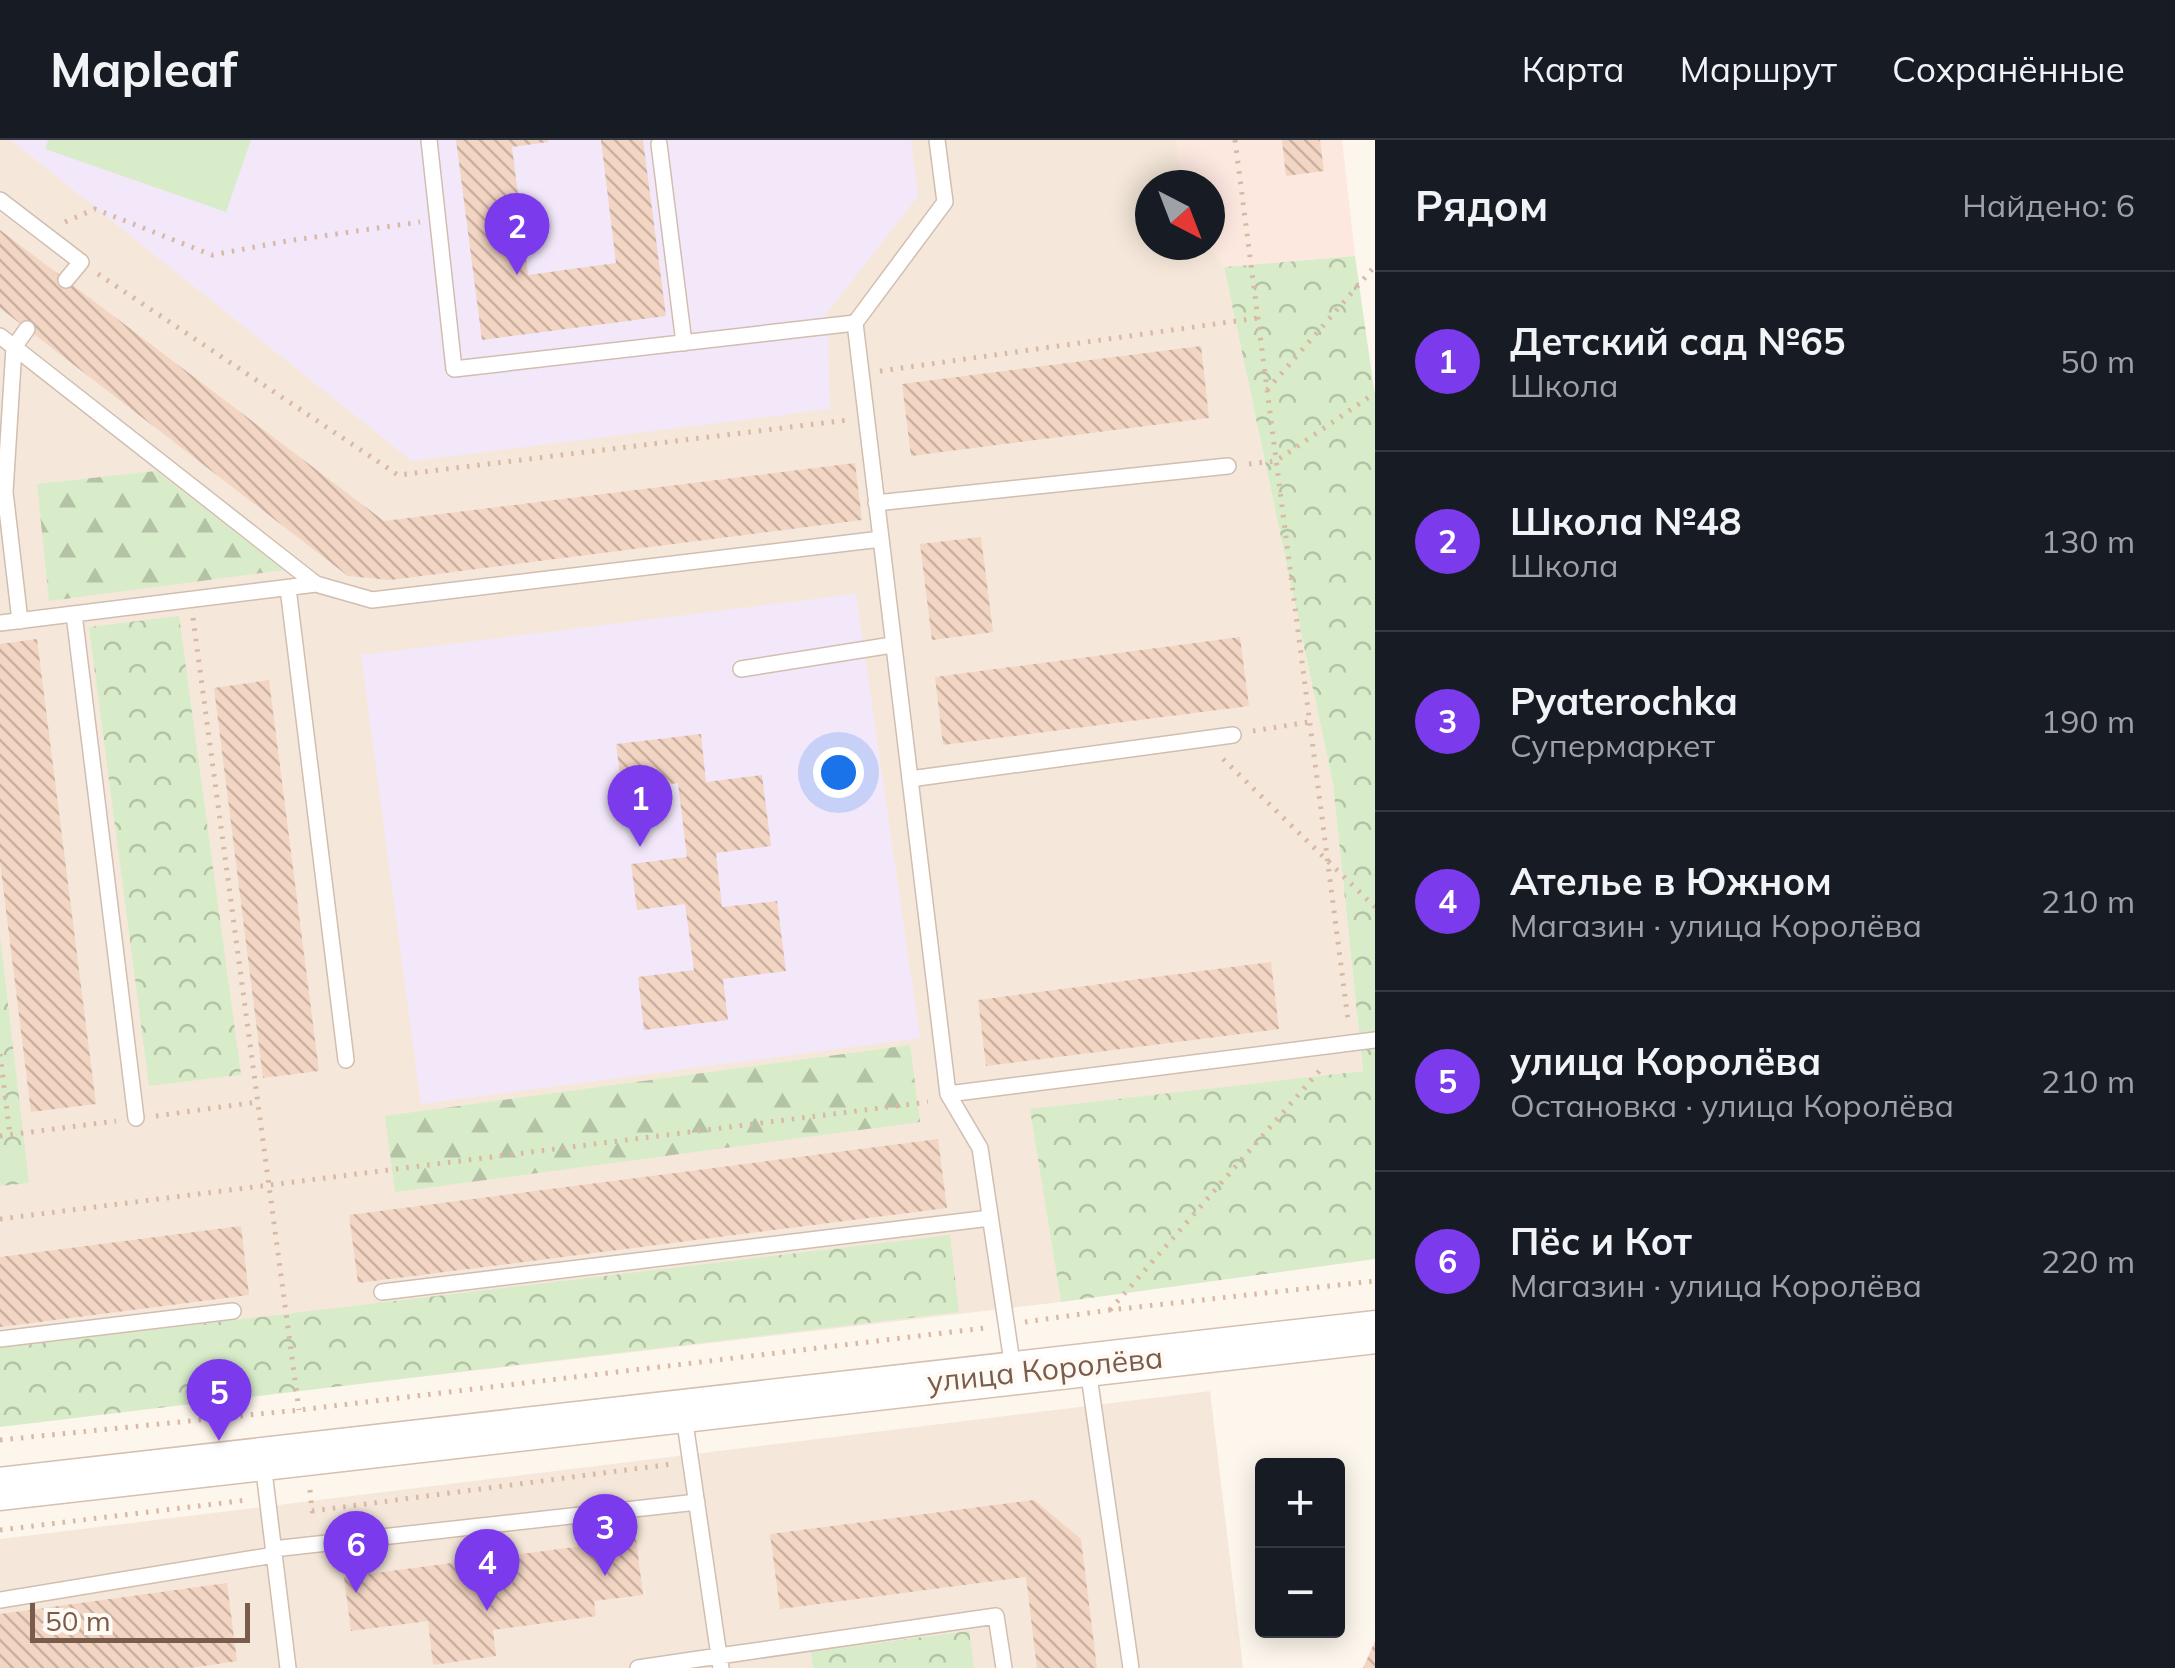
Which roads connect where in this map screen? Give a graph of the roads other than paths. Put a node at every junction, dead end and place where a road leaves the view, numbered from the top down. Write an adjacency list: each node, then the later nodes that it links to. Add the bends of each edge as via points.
1 (429, 140): 9 (lane, via 454,368)
2 (937, 140): 6 (lane, via 945,202)
3 (659, 144): 9 (lane)
4 (0, 200): 5 (lane, via 80,262)
5 (66, 280)
6 (854, 323): 9 (lane); 12 (lane)
7 (27, 330): 8 (lane)
8 (7, 342): 11 (lane); 14 (lane)
9 (684, 343)
10 (1228, 466): 12 (lane)
11 (2, 492): 17 (lane)
12 (876, 503): 13 (lane)
13 (880, 539): 14 (lane, via 372,600); 19 (lane)
14 (316, 584): 15 (lane)
15 (288, 588): 16 (lane); 24 (lane)
16 (74, 614): 17 (lane); 26 (lane)
17 (20, 621): 18 (lane)
18 (0, 624)
19 (892, 646): 20 (lane); 22 (lane)
20 (740, 669)
21 (1233, 735): 22 (lane)
22 (910, 780): 25 (lane)
23 (1375, 1040): 25 (lane)
24 (346, 1060)
25 (950, 1096): 27 (lane, via 980,1148)
26 (136, 1118)
27 (990, 1218): 28 (lane); 33 (lane)
28 (382, 1292)
29 (233, 1311): 31 (lane)
30 (1375, 1332): 32 (main road, улица Королёва)
31 (0, 1339)
32 (1088, 1365): 33 (main road, улица Королёва); 44 (lane)
33 (1014, 1373): 34 (main road, улица Королёва)
34 (684, 1411): 35 (main road, улица Королёва); 37 (lane)
35 (265, 1478): 36 (main road, улица Королёва); 38 (lane)
36 (0, 1489)
37 (697, 1502): 38 (lane); 40 (lane)
38 (274, 1552): 39 (lane); 41 (lane)
39 (0, 1600)
40 (720, 1662): 42 (lane); 43 (lane, via 996,1616)
41 (288, 1668)
42 (638, 1668)
43 (1004, 1668)
44 (1131, 1668)

